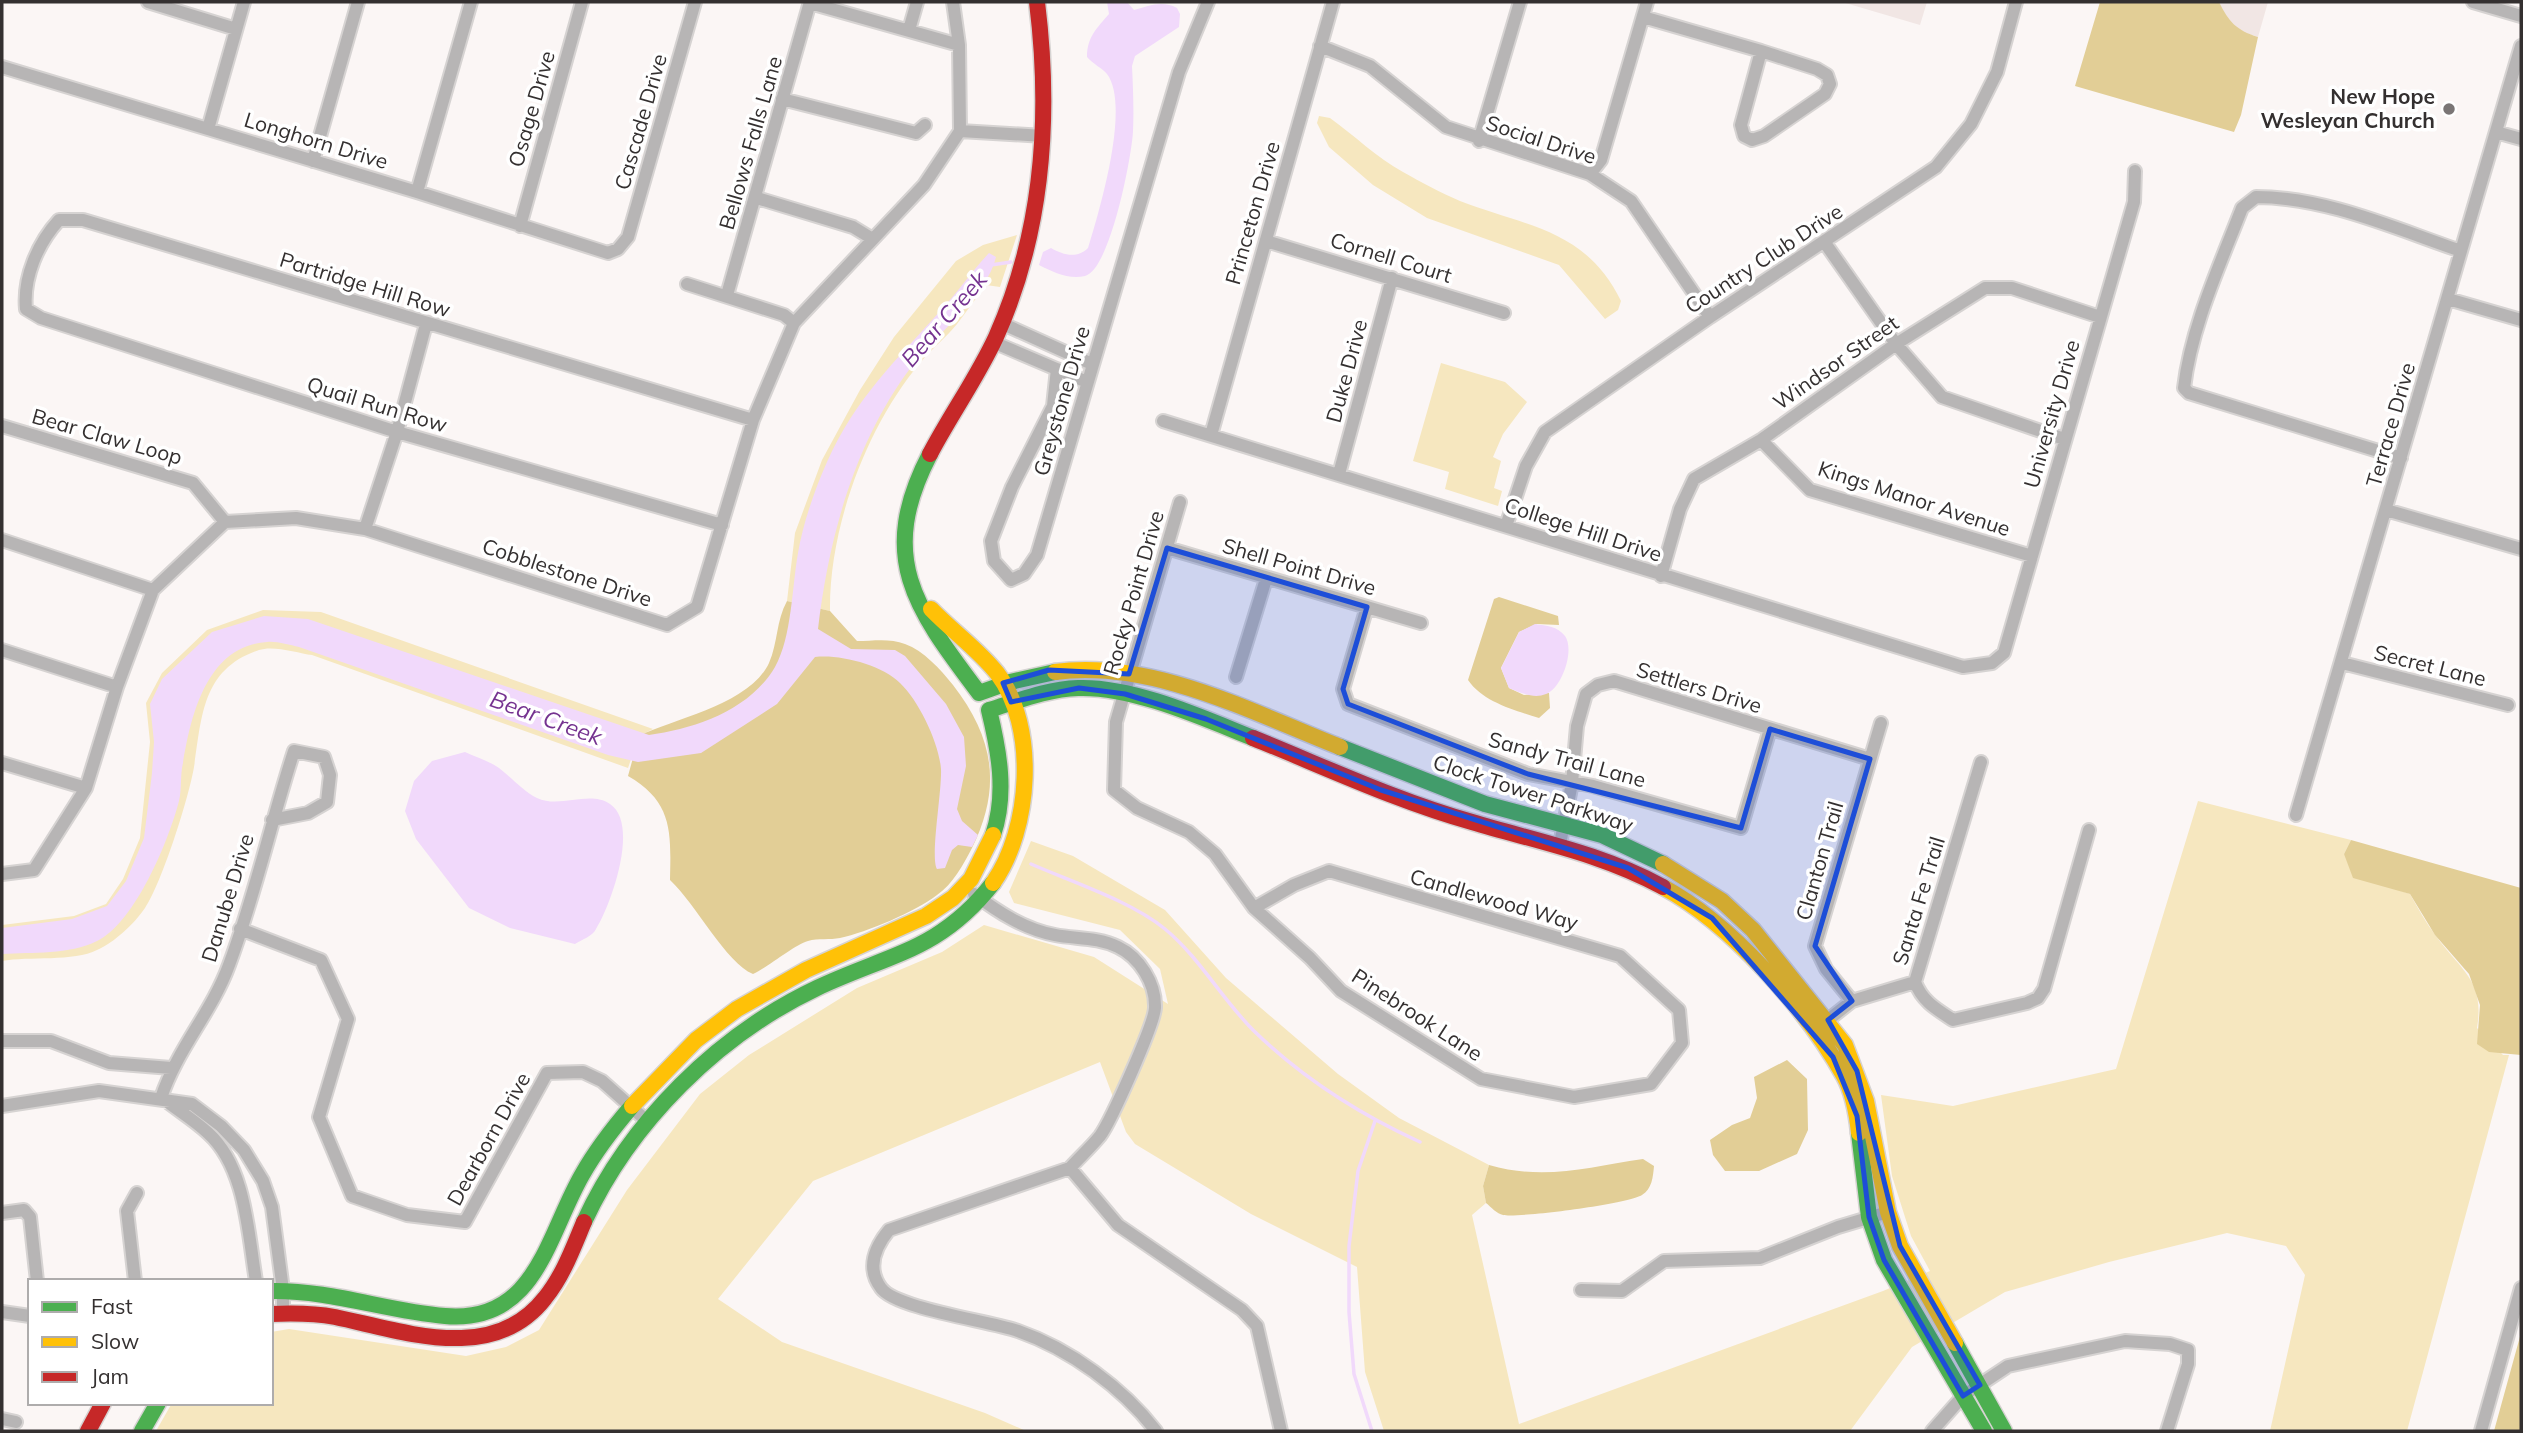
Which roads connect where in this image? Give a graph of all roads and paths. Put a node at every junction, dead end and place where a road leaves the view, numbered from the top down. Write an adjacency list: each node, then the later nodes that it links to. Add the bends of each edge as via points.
1 (148, 2): 19 (street)
2 (244, 2): 19 (street)
3 (358, 2): 34 (street)
4 (471, 2): 37 (street)
5 (582, 2): 39 (street, Osage Drive)
6 (695, 2): 43 (street, Cascade Drive, via 628,237)
7 (810, 2): 20 (street); 26 (street, Bellows Falls Lane)
8 (917, 2): 20 (street)
9 (953, 2): 21 (street)
10 (1037, 2): 31 (street, via 1045,86)
11 (1208, 2): 59 (street, Greystone Drive, via 1179,72)
12 (1333, 2): 22 (street, Princeton Drive)
13 (1520, 2): 33 (street)
14 (1647, 2): 18 (street)
15 (2016, 2): 42 (street, Country Club Drive, via 1997,72 1971,124 1936,167)
16 (2473, 2): 17 (street)
17 (2521, 16)
18 (1643, 17): 24 (street); 36 (street, via 1601,160)
19 (236, 29): 28 (street)
20 (909, 30): 21 (street)
21 (959, 46): 29 (street)
22 (1320, 46): 33 (street, Social Drive, via 1370,66 1446,127); 41 (street, Princeton Drive)
23 (2521, 46): 30 (street, Terrace Drive)
24 (1761, 51): 24 (street, via 1741,125 1744,136 1752,140 1825,94 1830,84 1823,72)
25 (2, 67): 28 (street, Longhorn Drive)
26 (782, 99): 27 (street, via 896,131 916,133); 38 (street, Bellows Falls Lane)
27 (925, 125)
28 (208, 129): 34 (street, Longhorn Drive)
29 (960, 131): 31 (street); 40 (street, Cobblestone Drive, via 924,185)
30 (2496, 132): 32 (street); 44 (street, Terrace Drive)
31 (1044, 136): 55 (street, via 1028,238)
32 (2521, 139)
33 (1479, 141): 36 (street, Social Drive)
34 (313, 161): 37 (street, Longhorn Drive)
35 (2135, 171): 52 (street, University Drive, via 2134,202)
36 (1590, 174): 51 (street, Social Drive, via 1631,201)
37 (417, 192): 39 (street, Longhorn Drive)
38 (757, 198): 40 (street); 47 (street, Bellows Falls Lane)
39 (520, 226): 43 (street, Longhorn Drive, via 608,253)
40 (872, 238): 54 (street, Cobblestone Drive)
41 (1266, 241): 45 (street, Cornell Court); 66 (street, Princeton Drive)
42 (1825, 243): 51 (street, Country Club Drive); 58 (street)
43 (618, 249)
44 (2462, 251): 48 (street, Terrace Drive); 69 (street, via 2345,212 2256,197 2242,208 2202,318 2186,376 2184,388 2189,393)
45 (1392, 278): 50 (street, Cornell Court); 70 (street, Duke Drive)
46 (687, 284): 47 (street)
47 (727, 295): 54 (street, via 784,315)
48 (2448, 299): 53 (street); 69 (street, Terrace Drive)
49 (26, 309): 56 (street, Partridge Hill Row, via 24,292 42,239 59,220 83,220); 65 (street, Quail Run Row, via 41,318)
50 (1504, 313)
51 (1710, 317): 75 (street, Country Club Drive, via 1545,432 1526,466)
52 (2100, 317): 58 (street, Windsor Street, via 2012,288 1985,288); 67 (street, University Drive)
53 (2521, 320)
54 (794, 323): 62 (street, Cobblestone Drive)
55 (1001, 323): 57 (street); 59 (street)
56 (426, 324): 62 (street, Partridge Hill Row); 65 (street)
57 (993, 342): 60 (street); 83 (street, via 918,473 905,518 904,558)
58 (1896, 344): 67 (street, via 1942,397); 68 (street, Windsor Street)
59 (1092, 364): 61 (street, Greystone Drive)
60 (1057, 369): 61 (street); 61 (street, Greystone Drive, via 1053,405 991,541 993,561 1011,580 1024,574 1037,555)
61 (1087, 382)
62 (753, 419): 74 (street, Cobblestone Drive)
63 (1163, 421): 66 (street, College Hill Drive)
64 (2, 426): 73 (street, Bear Claw Loop, via 193,483)
65 (397, 432): 74 (street, Quail Run Row); 76 (street)
66 (1211, 435): 70 (street, College Hill Drive)
67 (2064, 439): 80 (street, University Drive)
68 (1761, 440): 80 (street, Kings Manor Avenue, via 1810,490); 81 (street, Windsor Street, via 1694,479 1680,509)
69 (2401, 458): 72 (street, Terrace Drive)
70 (1339, 474): 75 (street, College Hill Drive)
71 (1180, 502): 78 (street, Rocky Point Drive)
72 (2386, 510): 79 (street); 89 (street, Terrace Drive)
73 (225, 522): 76 (street, Cobblestone Drive, via 296,518); 84 (street)
74 (722, 525): 76 (street, Cobblestone Drive, via 697,607 667,625)
75 (1506, 526): 81 (street, College Hill Drive)
76 (365, 529)
77 (2, 540): 84 (street)
78 (1167, 548): 82 (street, Shell Point Drive); 90 (street, Rocky Point Drive)
79 (2521, 549)
80 (2032, 556): 88 (street, University Drive, via 2004,653)
81 (1661, 576): 88 (street, College Hill Drive, via 1963,667)
82 (1266, 579): 85 (street, Shell Point Drive); 91 (street)
83 (912, 588): 92 (street); 94 (street, via 937,635)
84 (153, 590): 93 (street)
85 (1367, 607): 86 (street, Shell Point Drive); 104 (street, Sandy Trail Lane, via 1343,689 1348,704 1528,774)
86 (1421, 623)
87 (2, 650): 93 (street)
88 (1993, 663)
89 (2342, 663): 97 (street, Secret Lane); 106 (street, Terrace Drive)
90 (1129, 674): 92 (street, Clock Tower Parkway, via 1049,670); 95 (street, Rocky Point Drive); 108 (street, Clock Tower Parkway, via 1205,694 1485,804)
91 (1236, 677)
92 (1003, 683): 94 (street, Clock Tower Parkway); 96 (street)
93 (117, 687): 105 (street)
94 (979, 693): 98 (street)
95 (1125, 694): 96 (street, Clock Tower Parkway, via 1079,688); 110 (street, Clock Tower Parkway, via 1206,719 1471,822); 114 (street, Pinebrook Lane, via 1116,722 1114,790 1137,808 1189,832 1215,854)
96 (1011, 702): 98 (street, Clock Tower Parkway); 113 (street, via 1022,745 1026,790 1009,858)
97 (2508, 705)
98 (989, 710): 112 (street, via 1000,749 1003,789 988,848)
99 (1881, 723): 101 (street, Clanton Trail)
100 (1770, 729): 101 (street, Settlers Drive); 104 (street, Sandy Trail Lane, via 1741,828); 104 (street, Settlers Drive, via 1614,681 1598,685 1586,694 1577,726)
101 (1870, 759): 117 (street, Clanton Trail, via 1815,946 1826,969)
102 (1981, 762): 116 (street, Santa Fe Trail)
103 (2, 763): 105 (street)
104 (1572, 783): 108 (street, Settlers Drive)
105 (86, 788): 111 (street, via 34,870)
106 (2296, 815)
107 (272, 820): 107 (street, Danube Drive, via 294,751 324,757 330,775 327,802 307,813); 115 (street, Danube Drive)
108 (1564, 825): 110 (street, Settlers Drive); 119 (street, Clock Tower Parkway, via 1646,853 1722,901 1753,930)
109 (2089, 830): 116 (street, via 2038,998 1953,1020 1930,1006)
110 (1560, 844): 120 (street, Clock Tower Parkway, via 1628,868 1712,918)
111 (2, 874)
112 (966, 887): 113 (street); 118 (street, via 933,913 801,971)
113 (982, 900): 121 (street, via 946,932 811,991); 129 (street, via 1041,932 1115,945 1135,959 1151,986 1155,1009 1149,1030 1101,1135)
114 (1254, 908): 123 (street, Candlewood Way, via 1329,871 1620,956 1679,1010); 123 (street, Pinebrook Lane, via 1341,992 1481,1079 1574,1097 1651,1084)
115 (240, 929): 124 (street, Danube Drive, via 229,968); 127 (street, Dearborn Drive, via 321,960 348,1019 319,1117 352,1196 407,1215 465,1222 547,1073 583,1072)
116 (1915, 982): 117 (street, Santa Fe Trail)
117 (1852, 1001): 119 (street, Santa Fe Trail)
118 (732, 1013): 121 (street); 127 (street, via 678,1056)
119 (1828, 1020): 120 (street, Santa Fe Trail); 131 (street, Clock Tower Parkway, via 1857,1071)
120 (1815, 1031): 133 (street, Clock Tower Parkway, via 1845,1078 1857,1116)
121 (745, 1032): 128 (street, via 694,1073)
122 (2, 1041): 124 (street, via 51,1041 109,1063)
123 (1682, 1043)
124 (172, 1068): 125 (street, Danube Drive)
125 (161, 1098): 126 (street, via 99,1091); 136 (street, via 210,1134 232,1166); 139 (street, via 192,1104 221,1126 244,1150 263,1181 272,1207)
126 (2, 1105)
127 (631, 1108): 128 (street, Dearborn Drive); 139 (street, via 584,1172 537,1270 505,1305 454,1317)
128 (648, 1122): 141 (street, via 603,1185 556,1281 540,1305 517,1324 488,1337 453,1339)
129 (1070, 1168): 151 (street, via 889,1230 876,1246 873,1266 881,1289 902,1302 1019,1331 1079,1361 1144,1415); 152 (street, via 1118,1225 1242,1310 1257,1326)
130 (137, 1193): 135 (street, via 127,1211)
131 (1888, 1212): 133 (street); 143 (street, Clock Tower Parkway, via 1900,1246)
132 (2, 1213): 134 (street, via 24,1210 30,1217)
133 (1869, 1217): 138 (street, via 1760,1258 1664,1261 1622,1291); 144 (street, Clock Tower Parkway, via 1884,1260)
134 (37, 1279)
135 (135, 1279)
136 (256, 1279)
137 (2521, 1288): 157 (street)
138 (1581, 1290)
139 (277, 1291): 141 (street)
140 (2, 1312): 142 (street)
141 (277, 1313)
142 (28, 1316)
143 (1980, 1385): 144 (street); 155 (street, Clock Tower Parkway); 156 (street, via 2008,1366 2125,1341 2170,1344 2188,1350 2188,1364)
144 (1964, 1396): 153 (street); 154 (street, Clock Tower Parkway)
145 (102, 1405): 149 (street)
146 (157, 1405): 150 (street)
147 (2, 1419): 148 (street)
148 (16, 1422)
149 (88, 1431)
150 (142, 1431)
151 (1156, 1431)
152 (1281, 1431)
153 (1932, 1431)
154 (1984, 1431)
155 (2004, 1431)
156 (2167, 1431)
157 (2481, 1431)

